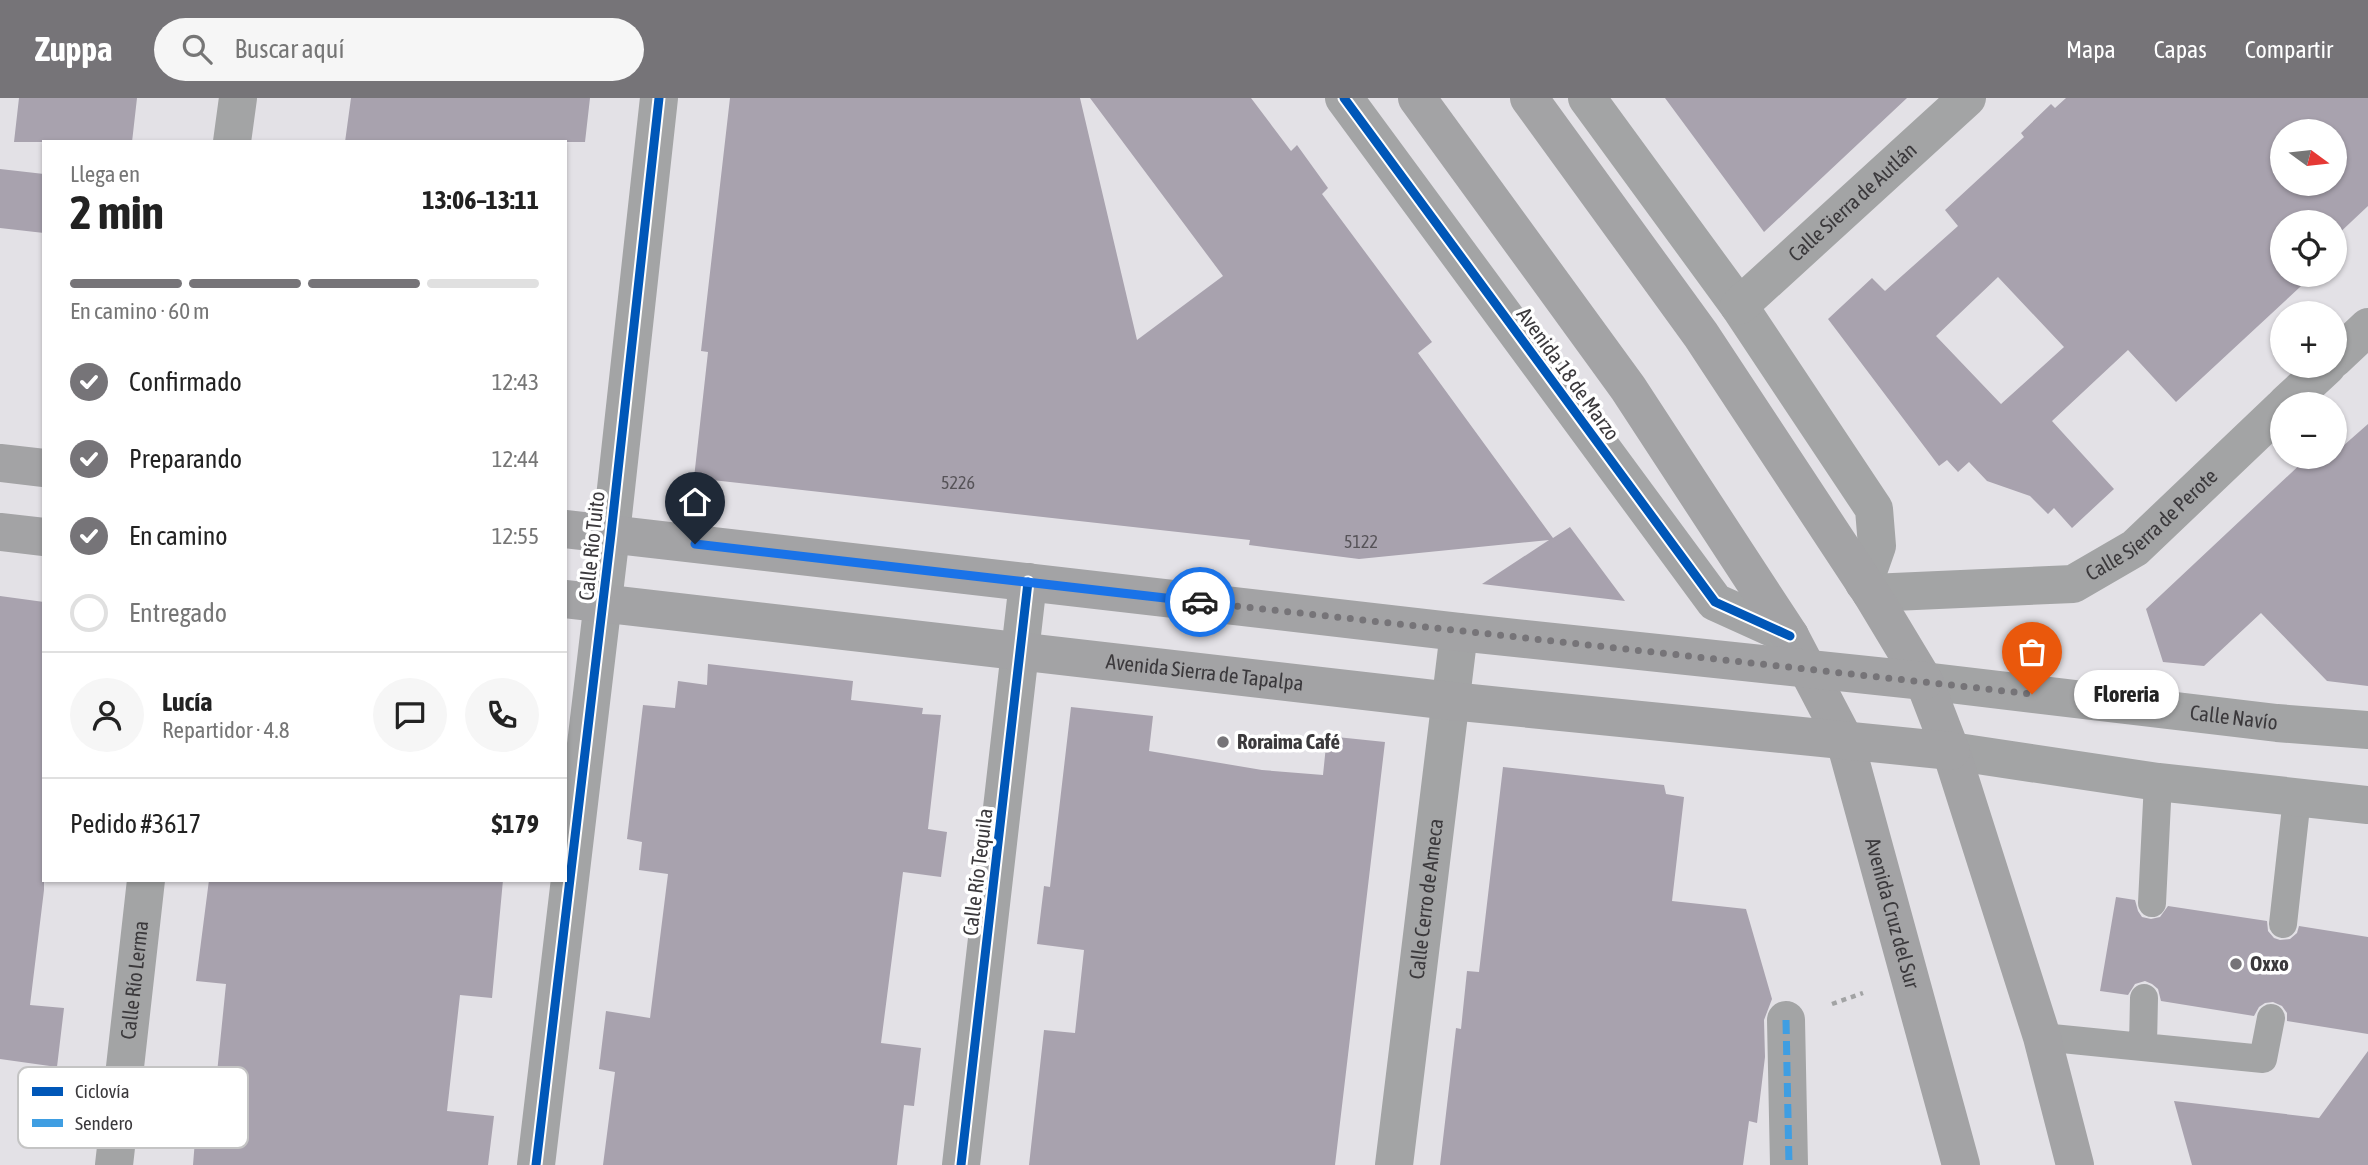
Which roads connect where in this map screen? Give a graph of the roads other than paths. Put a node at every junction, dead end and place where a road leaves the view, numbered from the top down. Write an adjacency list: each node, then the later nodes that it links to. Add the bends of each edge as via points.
1 (238, 98): 8 (street)
2 (659, 98): 19 (street, Calle Río Tuito)
3 (1344, 98): 26 (street, Avenida 18 de Marzo, via 1714,603)
4 (1417, 98): 26 (main road, Avenida 18 de Marzo, via 1628,388)
5 (1529, 98): 22 (main road, via 1701,335)
6 (1587, 98): 9 (street)
7 (1967, 98): 9 (street, Calle Sierra de Autlán)
8 (232, 140)
9 (1739, 306): 22 (street, via 1874,509 1878,546)
10 (2368, 327): 11 (street)
11 (2347, 347)
12 (2314, 378): 13 (street)
13 (2299, 392)
14 (2270, 419): 22 (street, Calle Sierra de Perote, via 2135,548 2073,584)
15 (0, 463): 16 (main road)
16 (42, 468)
17 (567, 529): 19 (main road)
18 (0, 532): 20 (main road)
19 (611, 534): 21 (main road); 24 (street, Calle Río Tuito)
20 (42, 537)
21 (1028, 582): 25 (main road); 27 (street, Calle Río Tequila)
22 (1867, 588): 29 (main road)
23 (567, 598): 24 (main road, Avenida Sierra de Tapalpa)
24 (603, 603): 27 (main road, Avenida Sierra de Tapalpa); 46 (street, Calle Río Tuito)
25 (1460, 632): 28 (main road); 30 (street, Calle Cerro de Ameca)
26 (1790, 636): 28 (main road, Avenida 18 de Marzo)
27 (1021, 651): 30 (main road, Avenida Sierra de Tapalpa); 47 (street, Calle Río Tequila)
28 (1808, 669): 29 (main road, Calle Navío); 32 (main road, Avenida Cruz del Sur)
29 (1924, 681): 31 (street, Calle Navío); 33 (main road)
30 (1451, 701): 32 (main road, Avenida Sierra de Tapalpa); 48 (street, Calle Cerro de Ameca)
31 (2368, 730)
32 (1844, 741): 33 (main road); 50 (main road, Avenida Cruz del Sur)
33 (1951, 751): 34 (street); 43 (main road)
34 (2158, 782): 35 (street); 38 (lane)
35 (2297, 798): 36 (street); 39 (lane)
36 (2368, 805)
37 (146, 882): 45 (street, Calle Río Lerma)
38 (2152, 903)
39 (2283, 924)
40 (2144, 998): 44 (lane)
41 (2271, 1018): 44 (lane, via 2263,1059)
42 (1786, 1020): 49 (street)
43 (2042, 1037): 44 (lane); 51 (main road)
44 (2143, 1045)
45 (125, 1067)
46 (536, 1165)
47 (961, 1165)
48 (1394, 1165)
49 (1789, 1165)
50 (1961, 1165)
51 (2075, 1165)

